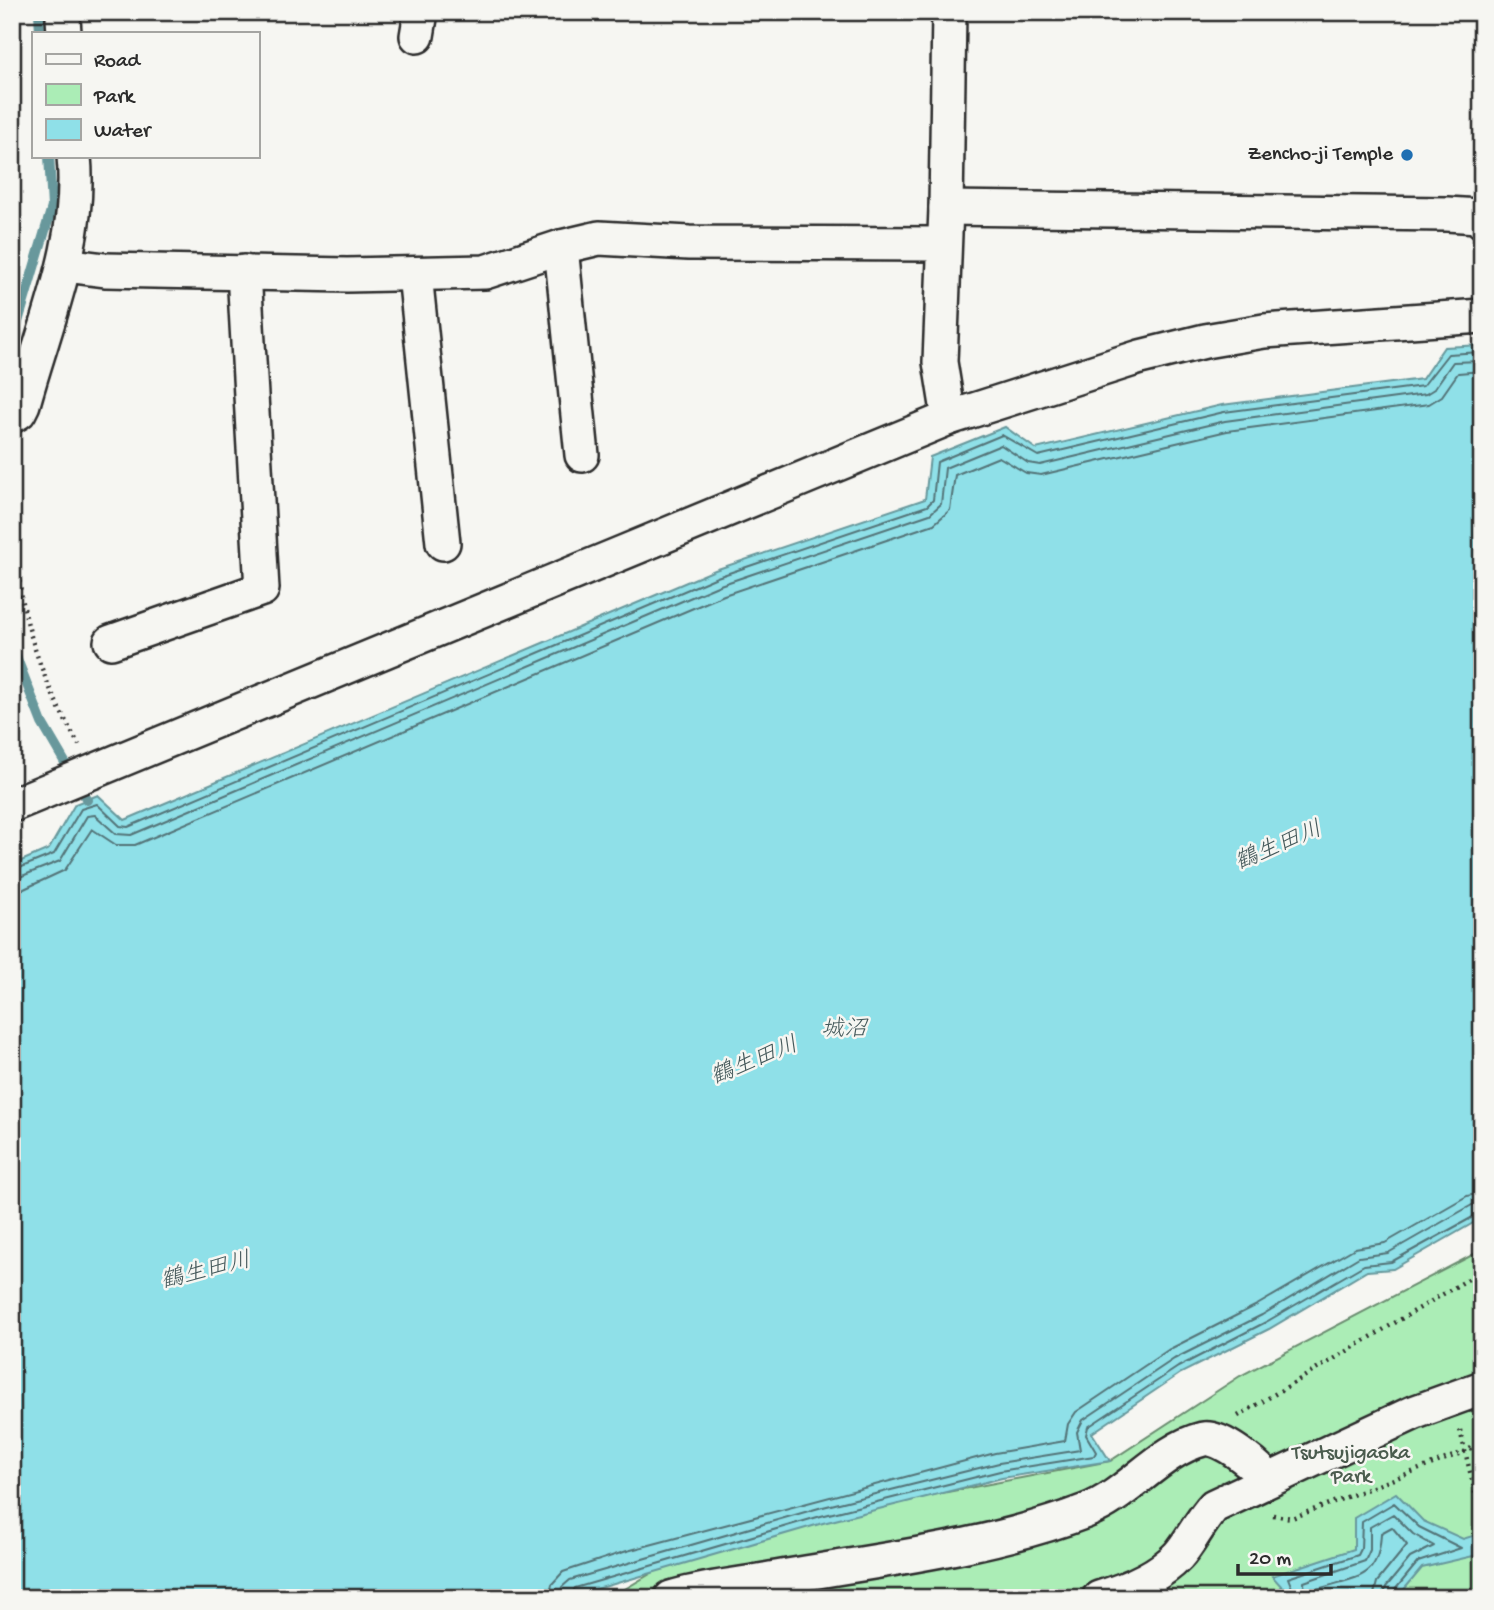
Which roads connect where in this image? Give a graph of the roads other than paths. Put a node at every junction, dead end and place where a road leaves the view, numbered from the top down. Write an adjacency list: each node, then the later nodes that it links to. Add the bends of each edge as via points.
1 (949, 12): 3 (street)
2 (74, 158): 7 (street, via 74,214)
3 (946, 208): 4 (street, via 1447,214); 5 (street)
4 (1482, 220)
5 (942, 244): 6 (street, via 599,238); 11 (street, via 940,362)
6 (561, 247): 9 (street, via 485,272); 13 (street)
7 (65, 265): 8 (street); 12 (street)
8 (244, 272): 9 (street); 15 (street, via 262,589)
9 (415, 274): 14 (street)
10 (1482, 316): 11 (street, via 1264,331 1205,341)
11 (949, 418): 16 (street)
12 (13, 429)
13 (582, 455)
14 (443, 543)
15 (111, 642)
16 (12, 806)
17 (1468, 1393): 18 (street)
18 (1269, 1479): 19 (street, via 1219,1440 1205,1438 1087,1511 988,1539 701,1588); 20 (street, via 1214,1506 1178,1556 1146,1579)
19 (671, 1598)
20 (1099, 1598)

